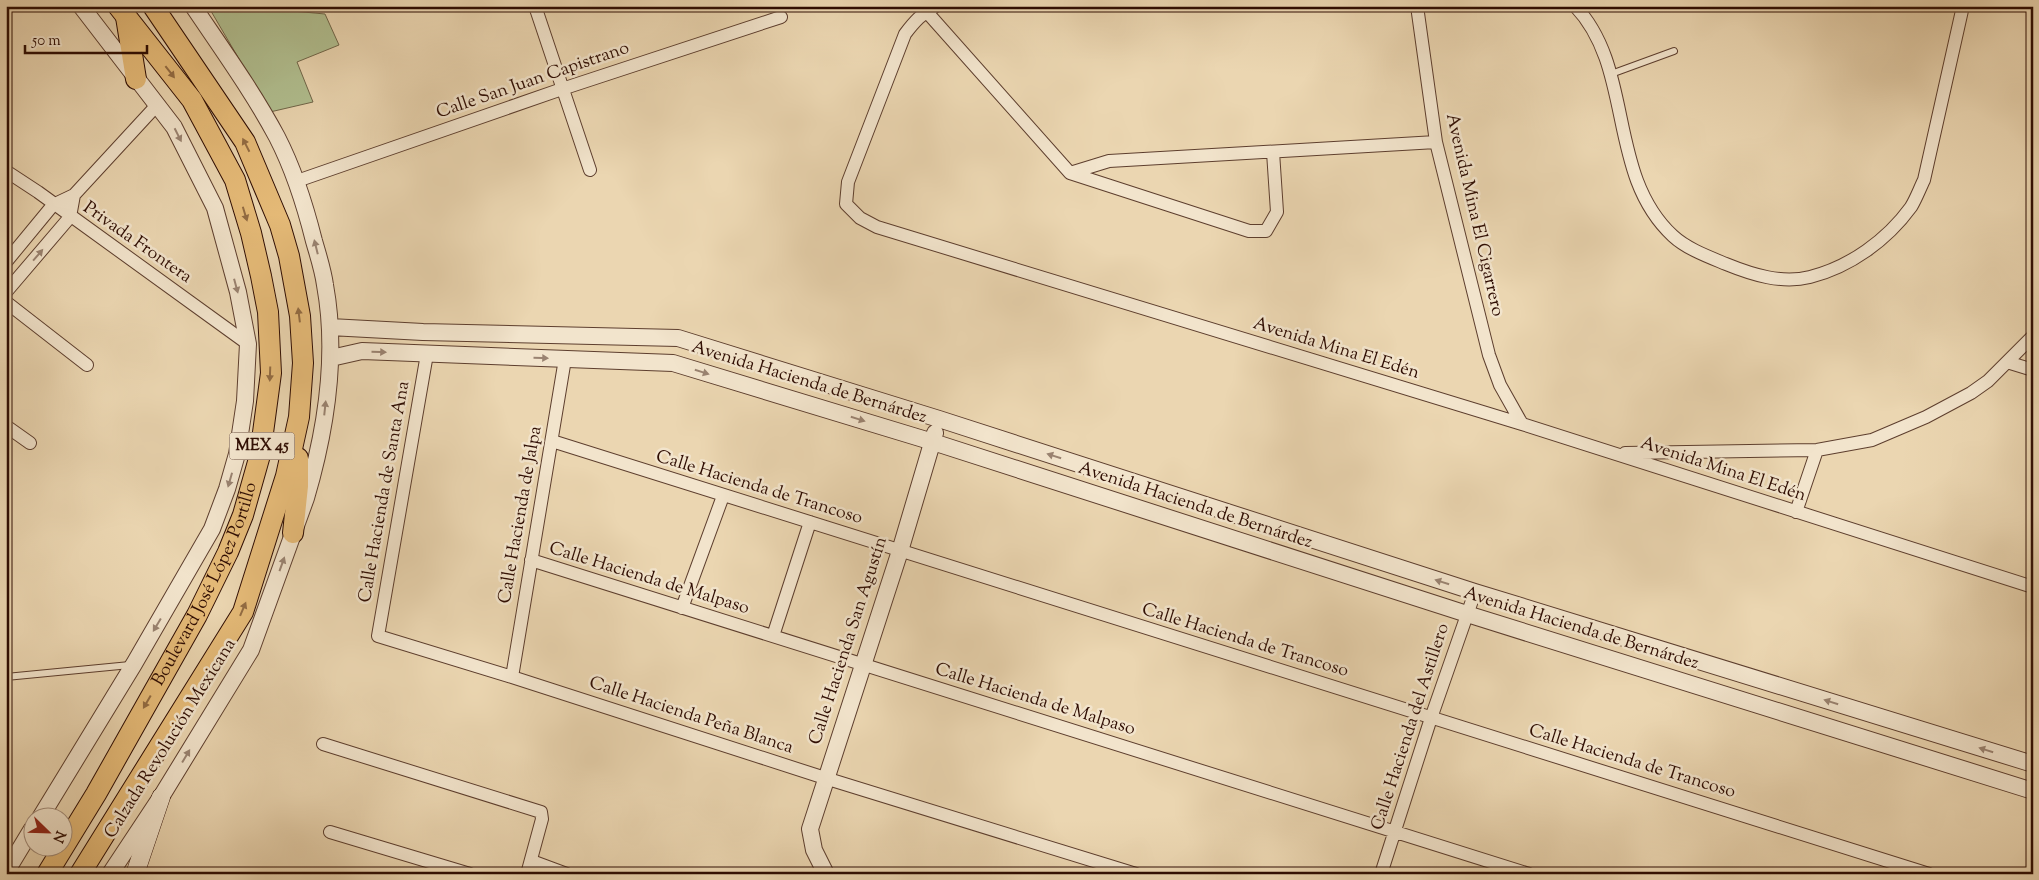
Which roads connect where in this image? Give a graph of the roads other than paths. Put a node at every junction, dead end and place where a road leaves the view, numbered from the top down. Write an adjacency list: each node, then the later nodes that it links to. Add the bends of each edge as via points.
1 (81, 6): 13 (street)
2 (153, 6): 37 (main road, Boulevard José López Portillo / MEX 45, one-way to 2, via 303,363 300,316 280,225 245,142)
3 (193, 6): 21 (street, Calzada Revolución Mexicana, via 247,87)
4 (534, 6): 14 (street)
5 (1416, 6): 16 (street, Avenida Mina El Cigarrero)
6 (1575, 6): 12 (street, via 1597,37)
7 (1963, 6): 12 (street, via 1924,180 1912,206 1892,230 1861,255 1830,272 1798,280 1756,276 1710,257 1673,236 1639,189)
8 (931, 9): 20 (street); 39 (street, Avenida Mina El Edén, via 914,21 905,34 848,182 846,204 860,218 877,227)
9 (122, 11): 13 (main road); 75 (main road, Boulevard José López Portillo / MEX 45, one-way to 75, via 192,100 235,180 251,233 268,312 270,388 260,455 243,515 228,552 197,615)
10 (781, 17): 14 (street, Calle San Juan Capistrano)
11 (1674, 51): 12 (lane)
12 (1611, 74)
13 (136, 79): 15 (street)
14 (562, 89): 18 (street); 21 (street, Calle San Juan Capistrano)
15 (157, 105): 22 (street); 30 (street, one-way to 30, via 174,127 215,208 238,292)
16 (1436, 142): 17 (street); 39 (street, Avenida Mina El Cigarrero, via 1489,355 1500,385)
17 (1273, 152): 20 (street, via 1109,161); 20 (street, via 1277,212 1266,231 1249,231)
18 (590, 170)
19 (6, 171): 23 (street, Privada Frontera)
20 (1070, 173)
21 (297, 181): 28 (street, Calzada Revolución Mexicana, one-way to 21, via 325,284)
22 (74, 195): 23 (street); 24 (street)
23 (54, 205): 24 (street, Privada Frontera); 25 (street)
24 (70, 217): 26 (street, one-way to 24); 30 (street, Privada Frontera)
25 (6, 262)
26 (6, 292)
27 (6, 302): 35 (street)
28 (330, 327): 32 (street, Calzada Revolución Mexicana); 38 (street, Avenida Hacienda de Bernárdez, via 678,338)
29 (2033, 336): 34 (street)
30 (248, 344): 58 (street, one-way to 58, via 245,401 237,454 227,489 212,529)
31 (427, 354): 32 (street, Avenida Hacienda de Bernárdez, one-way to 31, via 362,351); 33 (street, Avenida Hacienda de Bernárdez, one-way to 33); 56 (street, Calle Hacienda de Santa Ana)
32 (331, 358): 49 (street, Calzada Revolución Mexicana, one-way to 32, via 322,437)
33 (565, 359): 41 (street, Calle Hacienda de Jalpa); 42 (street, Avenida Hacienda de Bernárdez, one-way to 42, via 673,363)
34 (2007, 362): 36 (street); 44 (street, via 1988,382 1926,417 1872,440)
35 (87, 365)
36 (2033, 370)
37 (299, 417): 49 (main road, via 298,486); 76 (main road, Boulevard José López Portillo / MEX 45, one-way to 37, via 243,612 286,476)
38 (939, 419): 42 (street, Calle Hacienda San Agustín); 53 (street, Avenida Hacienda de Bernárdez, one-way to 38)
39 (1522, 424): 45 (street, Avenida Mina El Edén)
40 (6, 426): 43 (street)
41 (552, 441): 46 (street, Calle Hacienda de Trancoso); 51 (street, Calle Hacienda de Jalpa)
42 (932, 442): 50 (street, Calle Hacienda San Agustín); 55 (street, Avenida Hacienda de Bernárdez)
43 (30, 443)
44 (1817, 450): 45 (street); 47 (street)
45 (1612, 453): 47 (street, Avenida Mina El Edén)
46 (723, 496): 48 (street, Calle Hacienda de Trancoso); 54 (street)
47 (1796, 512): 52 (street, Avenida Mina El Edén)
48 (810, 522): 50 (street, Calle Hacienda de Trancoso); 57 (street)
49 (293, 533): 67 (street, Calzada Revolución Mexicana, one-way to 49, via 251,650)
50 (900, 551): 59 (street, Calle Hacienda San Agustín); 62 (street, Calle Hacienda de Trancoso)
51 (531, 560): 54 (street, Calle Hacienda de Malpaso); 61 (street, Calle Hacienda de Jalpa)
52 (2033, 587)
53 (1475, 592): 55 (street, Calle Hacienda del Astillero); 64 (street, Avenida Hacienda de Bernárdez, one-way to 53)
54 (682, 608): 57 (street, Calle Hacienda de Malpaso)
55 (1468, 614): 62 (street, Calle Hacienda del Astillero); 66 (street, Avenida Hacienda de Bernárdez)
56 (378, 636): 61 (street, Calle Hacienda Peña Blanca)
57 (772, 636): 59 (street, Calle Hacienda de Malpaso)
58 (134, 664): 60 (lane); 68 (street)
59 (863, 664): 65 (street, Calle Hacienda San Agustín); 69 (street, Calle Hacienda de Malpaso)
60 (6, 677)
61 (512, 677): 65 (street, Calle Hacienda Peña Blanca)
62 (1431, 718): 69 (street, Calle Hacienda del Astillero); 86 (street, Calle Hacienda de Trancoso)
63 (323, 744): 72 (street, via 541,812)
64 (2033, 764)
65 (825, 778): 82 (street, Calle Hacienda San Agustín, via 810,829 814,850); 83 (street, Calle Hacienda Peña Blanca)
66 (2033, 791)
67 (161, 797): 77 (street, Calzada Revolución Mexicana); 78 (main road)
68 (46, 808)
69 (1395, 831): 84 (street, Calle Hacienda del Astillero); 85 (street, Calle Hacienda de Malpaso)
70 (330, 832): 74 (street)
71 (22, 846): 73 (street)
72 (532, 861): 80 (street); 81 (street)
73 (6, 872)
74 (454, 872): 79 (street)
75 (47, 874)
76 (80, 874)
77 (110, 874)
78 (135, 874)
79 (470, 874)
80 (527, 874)
81 (567, 874)
82 (826, 874)
83 (1136, 874)
84 (1381, 874)
85 (1529, 874)
86 (1929, 874)

